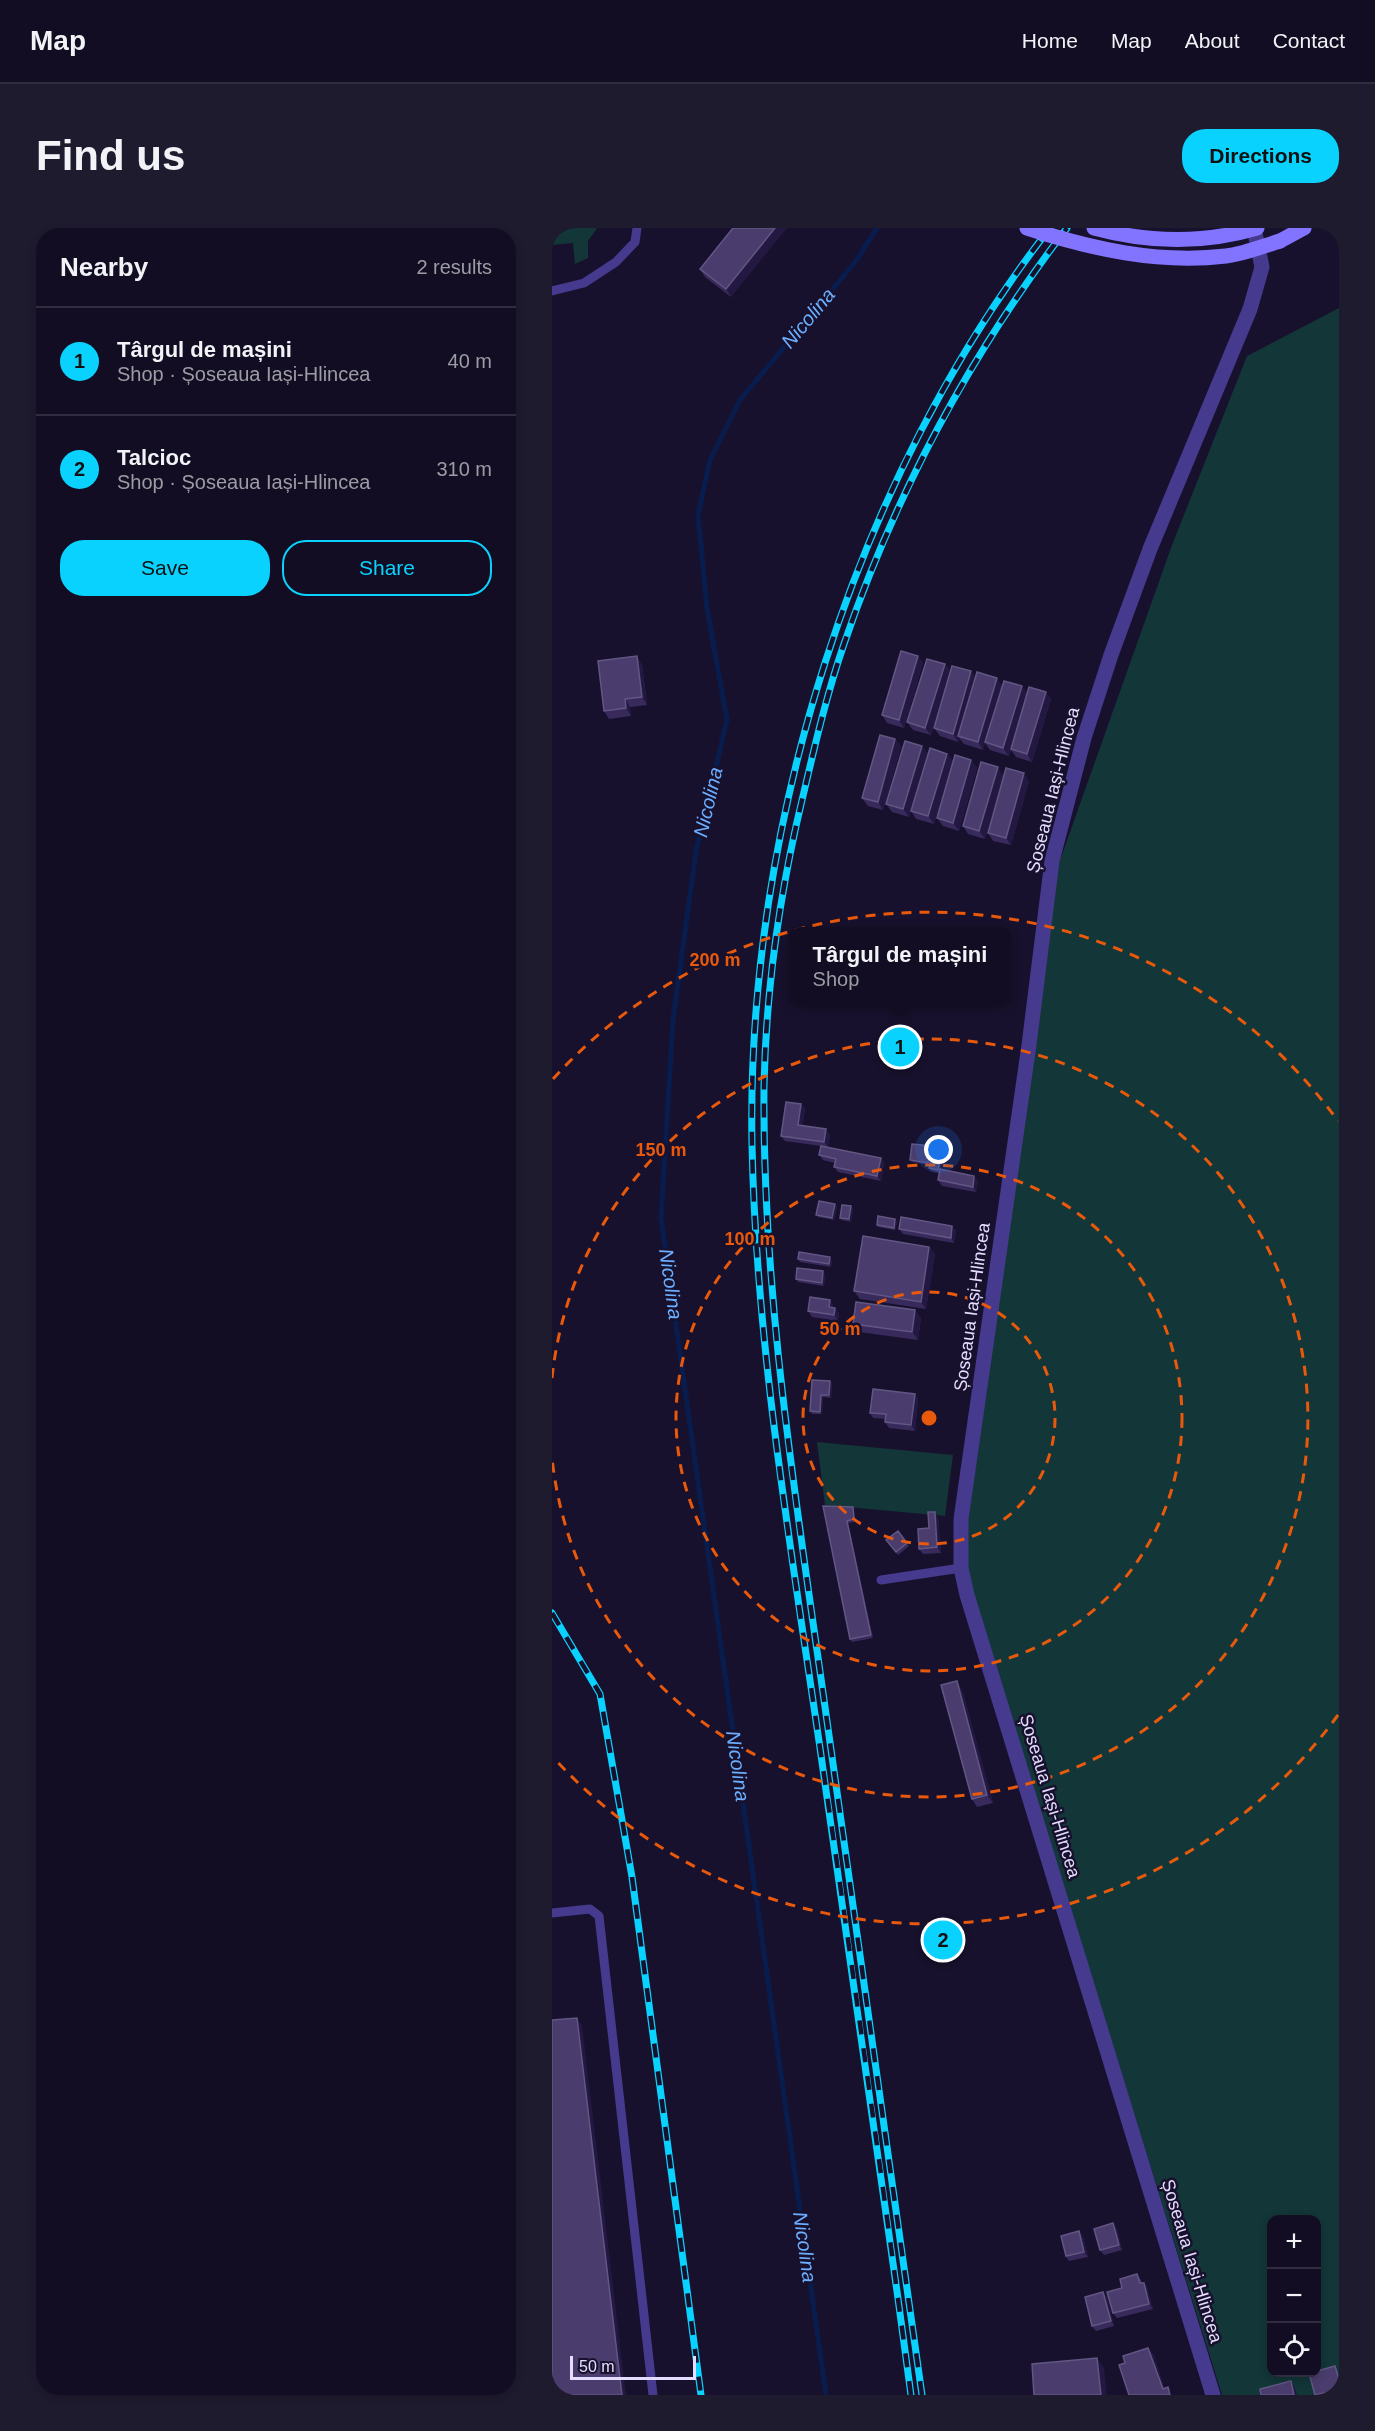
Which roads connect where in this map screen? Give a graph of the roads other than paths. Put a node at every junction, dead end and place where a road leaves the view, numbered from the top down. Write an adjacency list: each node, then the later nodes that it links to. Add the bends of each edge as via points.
1 (637, 228): 6 (lane, via 635,242 616,262 584,283)
2 (1027, 228): 5 (main road, bridge, via 1107,251 1164,259 1228,256 1280,241)
3 (1094, 228): 4 (main road, bridge, via 1166,240 1226,237)
4 (1255, 228): 7 (street, Șoseaua Iași-Hlincea, via 1262,267 1250,309 1150,549 1111,655 1084,738 1052,861 961,1520)
5 (1305, 228)
6 (552, 291)
7 (961, 1568): 8 (lane); 11 (street, Șoseaua Iași-Hlincea)
8 (881, 1580)
9 (552, 1913): 10 (lane, via 590,1909 599,1916)
10 (653, 2395)
11 (1213, 2395)

